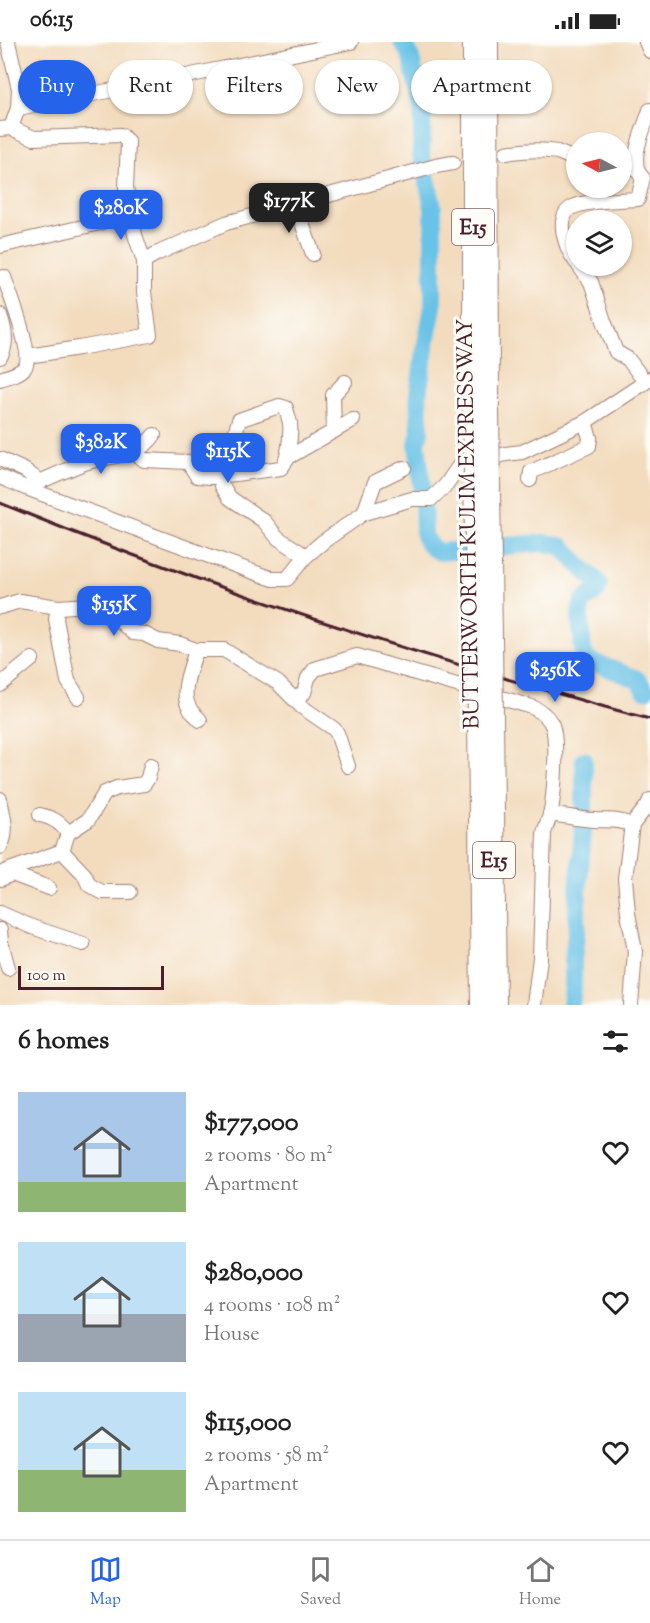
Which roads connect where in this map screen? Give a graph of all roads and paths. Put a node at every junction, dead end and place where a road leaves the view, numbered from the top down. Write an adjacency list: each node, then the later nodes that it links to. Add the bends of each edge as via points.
1 (8, 42): 7 (street)
2 (351, 42): 8 (street)
3 (473, 42): 34 (highway, BUTTERWORTH KULIM EXPRESSWAY / E15)
4 (488, 42): 34 (highway, BUTTERWORTH KULIM EXPRESSWAY / E15)
5 (646, 42): 6 (street)
6 (650, 51)
7 (18, 85)
8 (96, 93)
9 (18, 108): 11 (street)
10 (650, 110): 15 (street)
11 (5, 129): 25 (street, via 34,138 121,135 128,142 126,188)
12 (506, 153): 13 (street, via 543,151)
13 (566, 157)
14 (632, 157): 15 (street)
15 (636, 157): 17 (street, via 638,174)
16 (453, 163): 18 (street)
17 (646, 182): 19 (street, via 638,199)
18 (295, 204): 24 (street); 25 (street, via 226,223)
19 (568, 210)
20 (566, 214): 22 (street, via 562,234)
21 (100, 223): 23 (street)
22 (566, 242)
23 (0, 246)
24 (313, 254)
25 (144, 261): 29 (street, via 150,335)
26 (586, 276): 32 (street, via 616,352 628,358)
27 (0, 278): 29 (street, via 4,277 8,288)
28 (0, 315): 30 (street, via 5,343)
29 (28, 356): 31 (street, via 24,368)
30 (0, 357)
31 (0, 379)
32 (648, 380): 36 (street)
33 (345, 382): 37 (street, via 333,395)
34 (481, 412): 57 (highway, BUTTERWORTH KULIM EXPRESSWAY / E15, bridge)
35 (353, 420): 37 (street)
36 (585, 422): 45 (street, via 591,438 589,446 531,472); 48 (street, via 522,452 459,466 445,486 424,499)
37 (334, 431): 40 (street)
38 (154, 435): 39 (street)
39 (134, 452): 44 (street, via 144,460 188,462 197,476); 46 (street, via 84,463)
40 (287, 458): 44 (street, via 282,468); 44 (street, via 290,424 286,408 279,406 240,420 228,458)
41 (0, 459): 46 (street)
42 (404, 468): 48 (street, via 375,482)
43 (0, 477): 47 (street)
44 (216, 477): 49 (street, via 230,498)
45 (530, 480)
46 (40, 482): 47 (street)
47 (26, 488): 49 (street, via 273,579 287,579)
48 (364, 513): 49 (street)
49 (306, 556)
50 (0, 607): 51 (street, via 20,601)
51 (58, 607): 52 (street, via 89,605 111,613 133,633); 55 (street, via 56,619 68,681)
52 (196, 650): 56 (street, via 224,650); 58 (street, via 184,692 190,710)
53 (32, 659): 54 (street)
54 (0, 685)
55 (78, 697)
56 (295, 698): 60 (street, via 334,729); 63 (street, via 304,693 315,669 357,656 541,711 551,722 555,735)
57 (485, 716): 76 (highway, BUTTERWORTH KULIM EXPRESSWAY / E15); 77 (highway, BUTTERWORTH KULIM EXPRESSWAY / E15)
58 (200, 720)
59 (151, 765): 66 (street, via 144,784 105,793 88,820)
60 (348, 766)
61 (0, 800): 67 (street, via 5,823)
62 (650, 800): 65 (street)
63 (550, 814): 65 (street, via 612,819); 78 (street, via 544,833 540,958)
64 (40, 815): 66 (street, via 52,817)
65 (632, 825): 79 (street, via 625,878 635,951)
66 (68, 833): 68 (street)
67 (0, 847)
68 (62, 851): 69 (street); 71 (street, via 89,885 102,892)
69 (2, 872): 70 (street)
70 (49, 888)
71 (130, 892)
72 (0, 913): 74 (street)
73 (0, 930): 75 (street)
74 (83, 944)
75 (8, 968)
76 (480, 1005)
77 (496, 1005)
78 (534, 1005)
79 (631, 1005)

